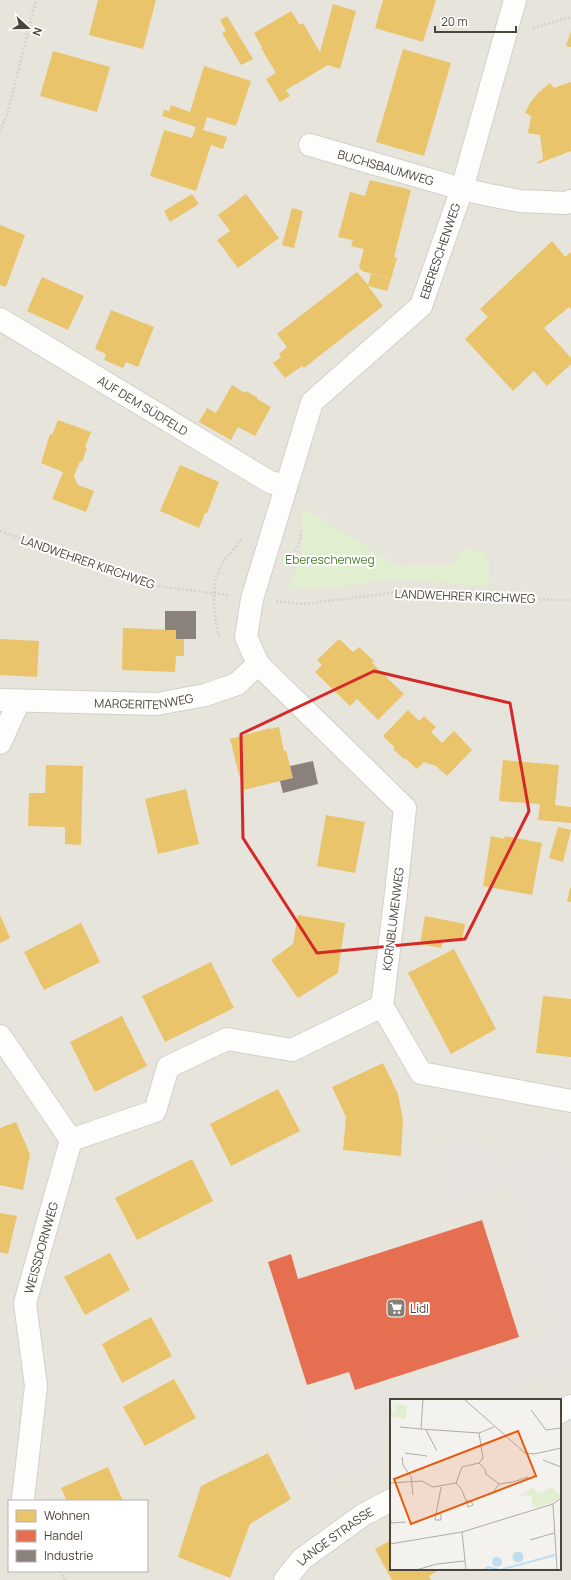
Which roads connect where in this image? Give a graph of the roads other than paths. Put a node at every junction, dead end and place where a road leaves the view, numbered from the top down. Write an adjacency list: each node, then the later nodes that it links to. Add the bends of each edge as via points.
1 (515, 0): 3 (street, EBERESCHENWEG)
2 (310, 145): 3 (street, BUCHSBAUMWEG)
3 (462, 189): 4 (street, BUCHSBAUMWEG, via 520,201); 6 (street, EBERESCHENWEG, via 421,306 312,402)
4 (571, 201)
5 (1, 322): 6 (street, AUF DEM SÜDFELD, via 270,482)
6 (285, 486): 7 (street, EBERESCHENWEG, via 252,599 246,637)
7 (258, 664): 8 (street, MARGERITENWEG, via 237,684 204,695 157,704); 10 (street, KORNBLUMENWEG, via 405,808)
8 (9, 700): 9 (street, MARGERITENWEG)
9 (0, 743)
10 (382, 1006): 12 (street, via 421,1073); 13 (street, via 292,1050 227,1039 168,1067 155,1111)
11 (0, 1036): 13 (street)
12 (571, 1101)
13 (71, 1140): 16 (street, WEISSDORNWEG, via 25,1303 36,1386)
14 (571, 1406): 15 (street)
15 (561, 1411)
16 (23, 1499)
17 (390, 1501): 18 (street, LANGE STRASSE, via 363,1515 302,1559)
18 (285, 1580)

